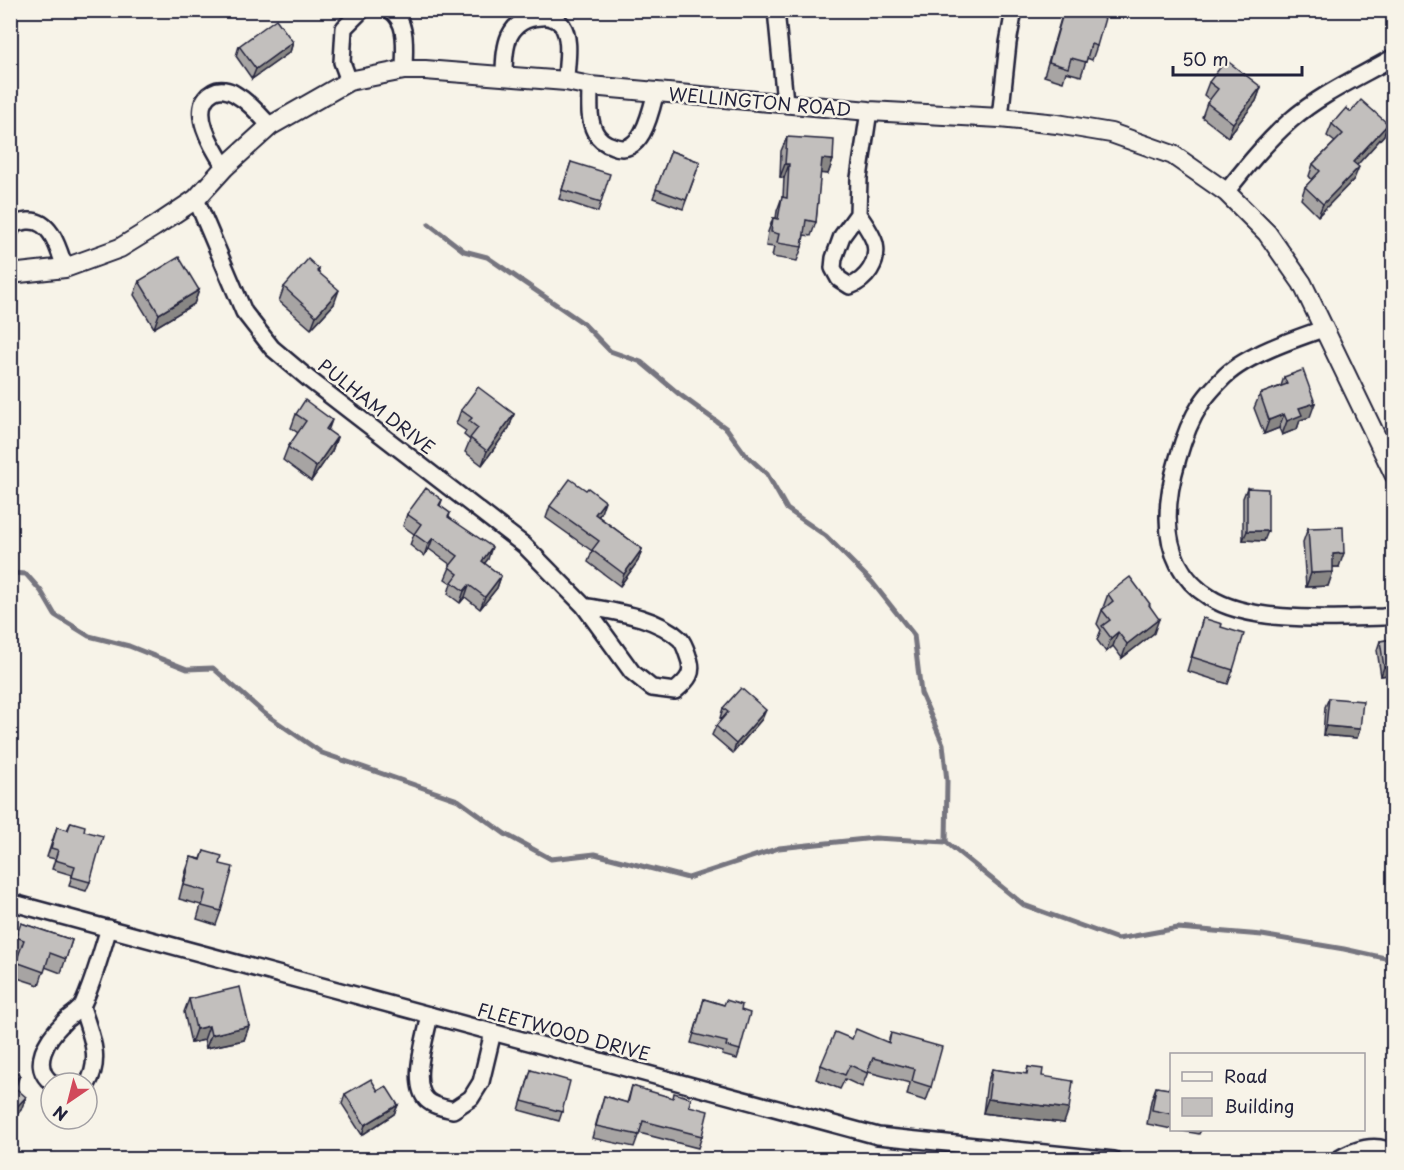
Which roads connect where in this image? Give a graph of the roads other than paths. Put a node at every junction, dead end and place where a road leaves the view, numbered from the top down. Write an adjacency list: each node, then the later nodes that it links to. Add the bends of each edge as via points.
1 (362, 10): 8 (street, via 344,28 342,62)
2 (390, 10): 6 (street, via 403,27)
3 (776, 10): 12 (street)
4 (1014, 10): 14 (street)
5 (1394, 57): 17 (street, via 1293,119)
6 (404, 70): 7 (street, WELLINGTON ROAD); 8 (street, WELLINGTON ROAD)
7 (504, 75): 9 (street, WELLINGTON ROAD); 9 (street, via 504,50 517,24 548,16 561,24 567,42)
8 (348, 81): 15 (street, WELLINGTON ROAD)
9 (566, 81): 10 (street, WELLINGTON ROAD)
10 (590, 86): 11 (street, WELLINGTON ROAD); 11 (street, via 590,118 595,134 604,143 621,149 632,145 642,133)
11 (656, 91): 12 (street, WELLINGTON ROAD)
12 (785, 102): 13 (street, WELLINGTON ROAD)
13 (869, 111): 14 (street, WELLINGTON ROAD); 19 (street)
14 (1000, 118): 17 (street, WELLINGTON ROAD, via 1111,133 1173,155)
15 (270, 126): 16 (street, WELLINGTON ROAD); 16 (street, via 233,92 219,89 210,94 203,102 202,117)
16 (225, 167): 18 (street, WELLINGTON ROAD)
17 (1226, 192): 23 (street, WELLINGTON ROAD, via 1267,233 1302,283)
18 (196, 199): 21 (street, WELLINGTON ROAD, via 120,248); 25 (street, PULHAM DRIVE, via 244,312 273,348 524,545)
19 (858, 214)
20 (10, 231): 21 (street, via 14,224 30,220 44,226 52,234)
21 (65, 268): 22 (street, WELLINGTON ROAD)
22 (10, 274)
23 (1323, 329): 24 (street, WELLINGTON ROAD); 26 (street, via 1254,357 1227,375 1201,403 1183,441 1171,482 1166,522 1174,555 1189,582 1210,598 1232,607 1310,618)
24 (1394, 474)
25 (584, 606): 25 (street, PULHAM DRIVE, via 632,672 652,688 675,691 689,679 691,663 682,641 662,627 638,617)
26 (1394, 615)
27 (10, 902): 28 (street, FLEETWOOD DRIVE)
28 (109, 928): 29 (street); 30 (street, FLEETWOOD DRIVE)
29 (82, 1007): 32 (street, via 49,1039 40,1063); 33 (street, via 96,1062)
30 (430, 1015): 31 (street, FLEETWOOD DRIVE); 31 (street, via 419,1090 428,1102 453,1110 471,1098 481,1082)
31 (493, 1032): 35 (street, FLEETWOOD DRIVE, via 878,1137)
32 (44, 1071)
33 (94, 1071)
34 (1394, 1154): 36 (street, via 1372,1147)
35 (1114, 1160)
36 (1337, 1160)

